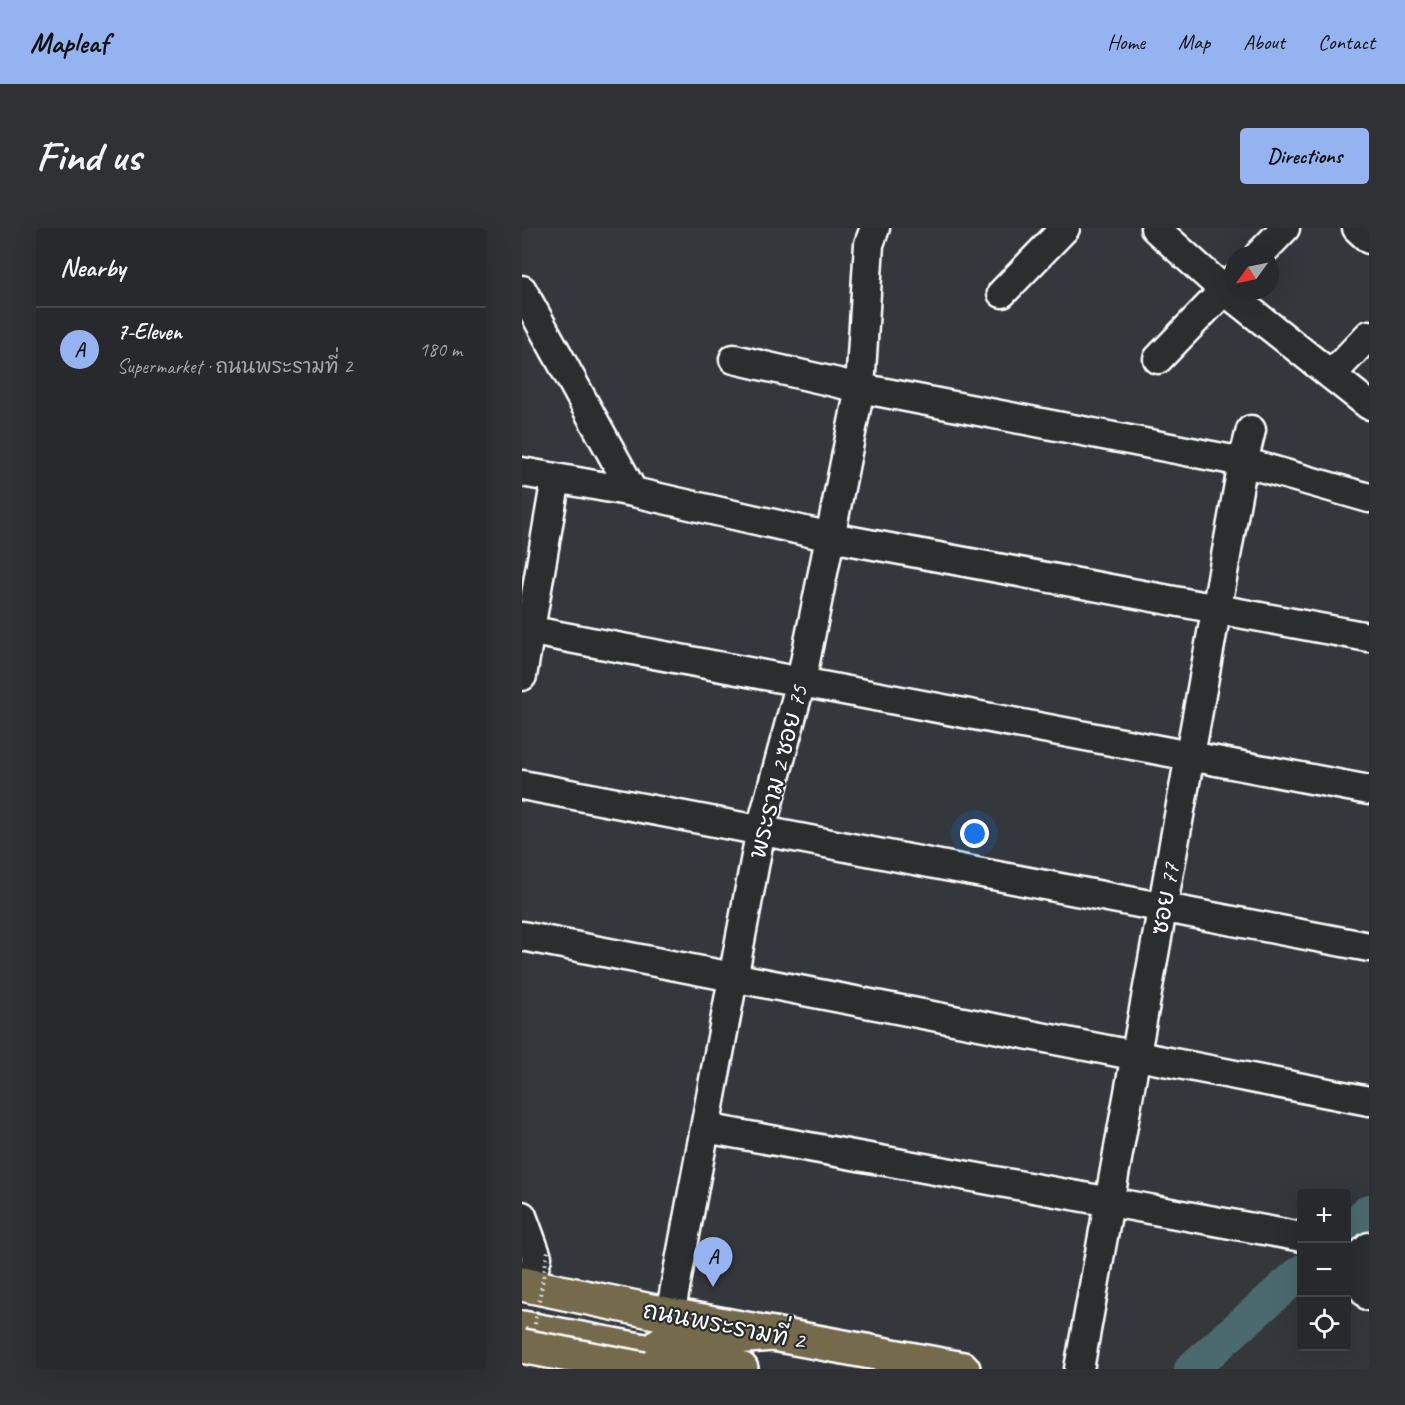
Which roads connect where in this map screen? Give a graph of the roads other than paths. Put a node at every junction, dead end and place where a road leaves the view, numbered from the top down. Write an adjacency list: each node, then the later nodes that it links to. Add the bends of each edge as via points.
1 (875, 228): 17 (street, พระราม 2 ซอย 75, via 869,244)
2 (1065, 228): 11 (street)
3 (1155, 228): 8 (street)
4 (1285, 228): 7 (street)
5 (1357, 228): 6 (street)
6 (1369, 239)
7 (1267, 246)
8 (1225, 282)
9 (1225, 289): 15 (street)
10 (522, 290): 23 (street)
11 (1002, 293)
12 (1246, 300): 16 (street)
13 (1369, 335): 16 (street)
14 (734, 358): 17 (street)
15 (1158, 359)
16 (1331, 375): 18 (street)
17 (860, 388): 20 (street); 25 (street, พระราม 2 ซอย 75)
18 (1369, 405)
19 (1251, 430): 20 (street, ซอย 77)
20 (1243, 462): 24 (street); 26 (street, ซอย 77)
21 (522, 472): 22 (street)
22 (556, 478): 23 (street); 27 (street)
23 (633, 492): 25 (street)
24 (1369, 498)
25 (831, 537): 26 (street); 30 (street, พระราม 2 ซอย 75)
26 (1219, 608): 28 (street); 31 (street, ซอย 77)
27 (526, 630): 29 (street); 30 (street)
28 (1368, 637)
29 (522, 676)
30 (801, 682): 31 (street); 34 (street, พระราม 2 ซอย 75)
31 (1191, 756): 33 (street); 35 (street, ซอย 77)
32 (522, 785): 34 (street)
33 (1369, 790)
34 (761, 829): 35 (street); 38 (street, พระราม 2 ซอย 75)
35 (1164, 907): 37 (street); 39 (street, ซอย 77)
36 (522, 936): 38 (street)
37 (1369, 947)
38 (733, 978): 39 (street); 41 (street, พระราม 2 ซอย 75)
39 (1136, 1056): 40 (street); 42 (street, ซอย 77)
40 (1369, 1101)
41 (705, 1128): 42 (street); 48 (street, พระราม 2 ซอย 75)
42 (1109, 1202): 44 (street); 55 (street, ซอย 77)
43 (522, 1216): 46 (street, via 537,1257)
44 (1297, 1237)
45 (1369, 1247): 47 (street, via 1355,1260 1360,1285)
46 (526, 1285): 48 (main road, ถนนพระรามที่ 2)
47 (1369, 1296)
48 (670, 1316): 49 (main road, ถนนพระรามที่ 2)
49 (773, 1334): 51 (main road); 54 (main road, ถนนพระรามที่ 2)
50 (526, 1336): 51 (main road, ถนนพระรามที่ 2); 52 (main road, bridge)
51 (616, 1346): 53 (main road, ถนนพระรามที่ 2)
52 (644, 1369)
53 (741, 1369)
54 (963, 1369)
55 (1079, 1369)

